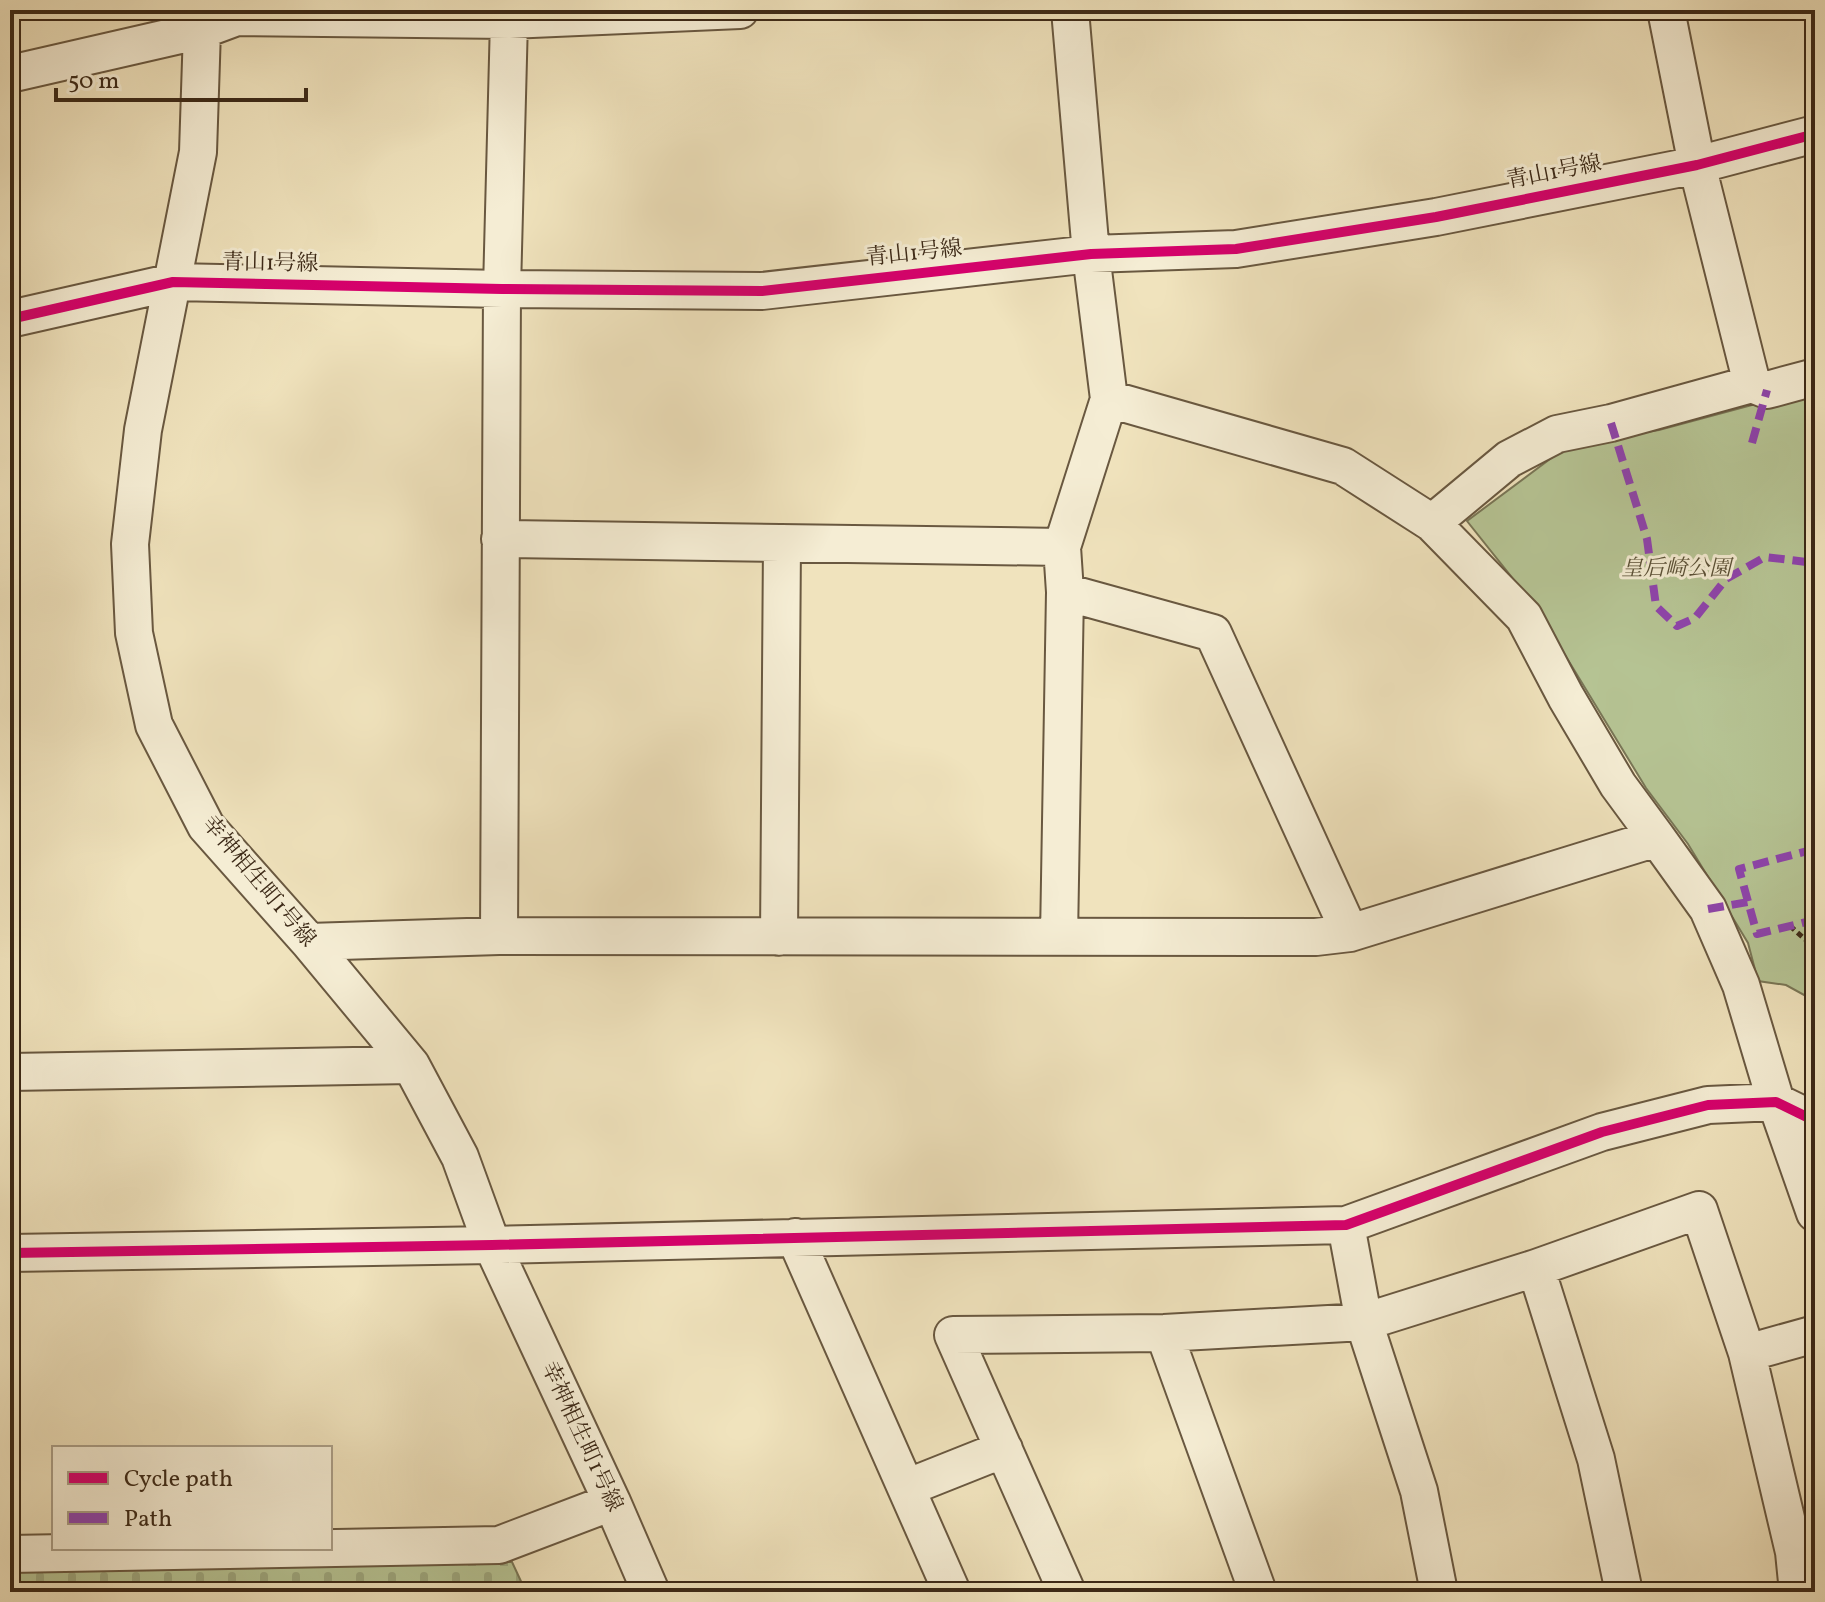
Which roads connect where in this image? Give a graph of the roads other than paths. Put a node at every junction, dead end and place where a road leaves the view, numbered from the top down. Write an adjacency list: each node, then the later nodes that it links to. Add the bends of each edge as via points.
1 (740, 10): 4 (street)
2 (1070, 10): 9 (street)
3 (1666, 10): 8 (street)
4 (513, 15): 5 (street); 11 (street)
5 (200, 20): 6 (street); 10 (street, 幸神相生町1号線, via 198,152)
6 (10, 74)
7 (1815, 134): 8 (street, 青山1号線)
8 (1697, 165): 9 (street, 青山1号線, via 1436,217 1236,249); 14 (street)
9 (1091, 254): 11 (street, 青山1号線, via 762,291); 15 (street)
10 (173, 282): 11 (street, 青山1号線); 12 (street, 青山1号線); 26 (street, 幸神相生町1号線, via 143,430 130,544 134,633 154,725 206,826)
11 (502, 289): 17 (street)
12 (10, 319)
13 (1815, 377): 14 (street, via 1767,390)
14 (1752, 384): 16 (street, via 1557,434 1509,459)
15 (1109, 399): 16 (street, via 1343,466); 19 (street)
16 (1432, 523): 21 (street, via 1524,617 1618,785)
17 (500, 539): 18 (street); 23 (street)
18 (782, 543): 19 (street); 24 (street)
19 (1062, 547): 20 (street)
20 (1065, 592): 22 (street, via 1213,633); 25 (street)
21 (1657, 838): 22 (street); 29 (street, via 1708,909 1741,985)
22 (1350, 933): 25 (street)
23 (499, 936): 24 (street); 26 (street)
24 (779, 937): 25 (street)
25 (1059, 937)
26 (309, 942): 27 (street, 幸神相生町1号線)
27 (411, 1065): 28 (street); 34 (street, 幸神相生町1号線, via 460,1157)
28 (10, 1072)
29 (1776, 1102): 30 (street); 31 (street); 32 (street, via 1708,1105 1602,1132)
30 (1815, 1121)
31 (1815, 1213)
32 (1346, 1225): 33 (street); 37 (street)
33 (795, 1237): 34 (street); 42 (street)
34 (492, 1245): 35 (street); 43 (street, 幸神相生町1号線)
35 (10, 1253)
36 (1536, 1268): 37 (street); 40 (street, via 1699,1210); 52 (street, via 1596,1459)
37 (1364, 1322): 38 (street); 51 (street, via 1419,1491)
38 (1164, 1333): 41 (street, via 953,1335); 50 (street)
39 (1815, 1334): 40 (street)
40 (1747, 1353): 53 (street, via 1794,1552)
41 (1004, 1449): 42 (street); 49 (street)
42 (906, 1488): 48 (street)
43 (612, 1502): 44 (street, via 499,1545); 47 (street, 幸神相生町1号線)
44 (332, 1548)
45 (227, 1550): 46 (street)
46 (10, 1554)
47 (651, 1592)
48 (952, 1592)
49 (1067, 1592)
50 (1258, 1592)
51 (1439, 1592)
52 (1624, 1592)
53 (1798, 1592)

